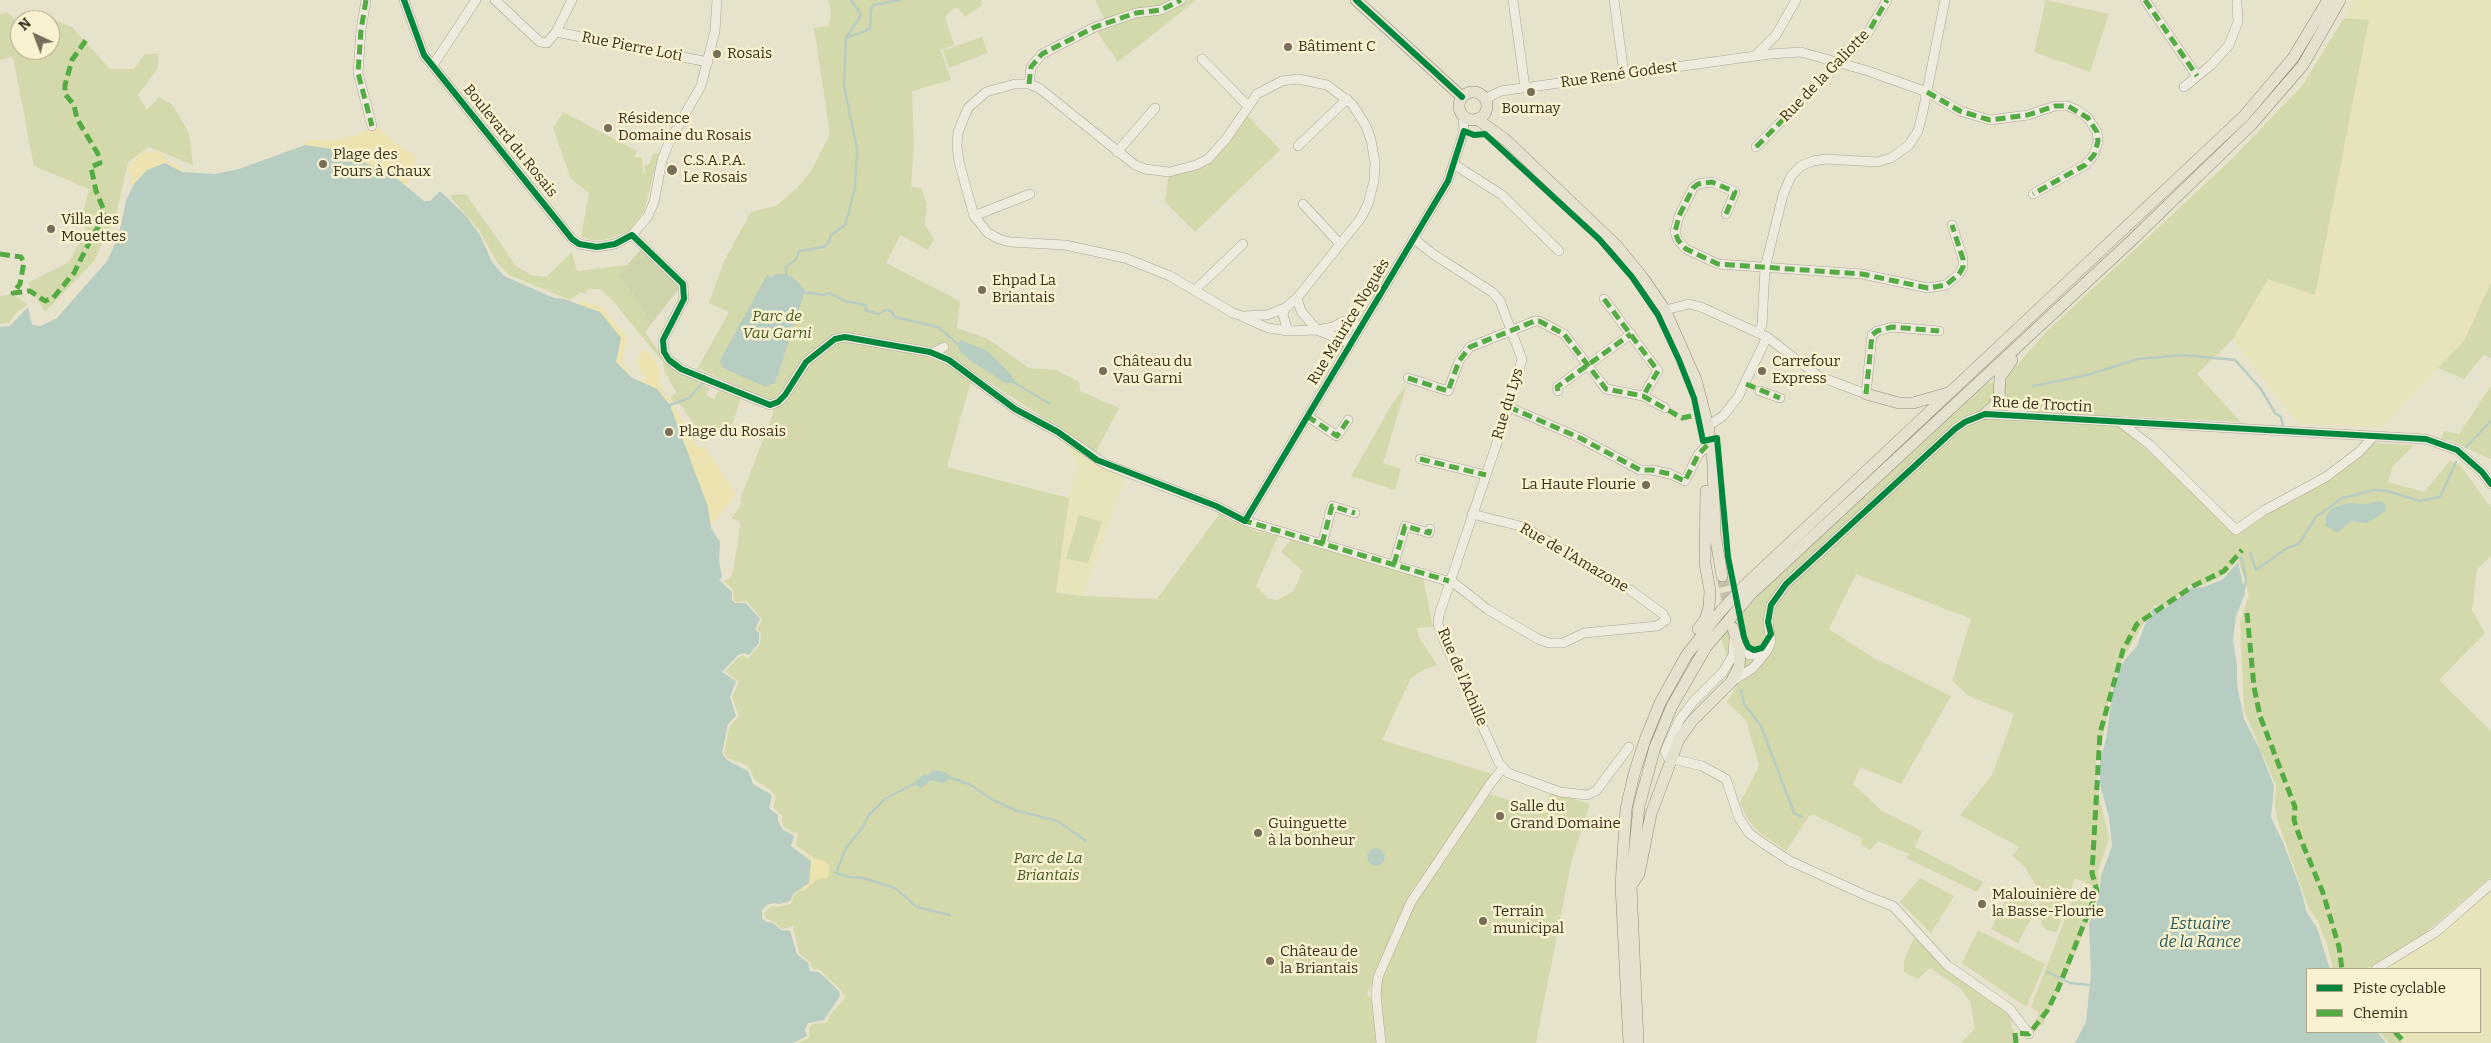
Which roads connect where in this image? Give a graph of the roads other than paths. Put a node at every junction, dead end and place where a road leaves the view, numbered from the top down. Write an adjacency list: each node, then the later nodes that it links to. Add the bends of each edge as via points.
1 (366, 0): 41 (street, via 358,73)
2 (404, 0): 28 (street, Boulevard du Rosais, via 420,46)
3 (476, 0): 28 (street)
4 (495, 0): 19 (street, via 540,42 547,44)
5 (572, 0): 19 (street)
6 (717, 0): 26 (street)
7 (1181, 0): 31 (street, via 1161,10 1136,13 1095,27 1060,44 1035,60)
8 (1356, 0): 35 (main road)
9 (1513, 0): 33 (street)
10 (1614, 0): 29 (street)
11 (1796, 0): 20 (street)
12 (1887, 0): 27 (street, Rue de la Galiotte, via 1866,36)
13 (1945, 0): 34 (street)
14 (2145, 0): 30 (street)
15 (2227, 0): 18 (street)
16 (2328, 0): 80 (main road, via 2293,58 2244,116)
17 (2340, 0): 72 (main road, via 2303,65 2252,124)
18 (2239, 1): 30 (street, via 2238,22 2229,45)
19 (556, 32): 26 (street, Rue Pierre Loti)
20 (1776, 35): 21 (street); 22 (street)
21 (1769, 42): 23 (street); 24 (street)
22 (1781, 53): 23 (street, Rue René Godest); 27 (street, Rue René Godest, via 1801,52)
23 (1770, 54): 24 (street, Rue René Godest)
24 (1755, 57): 29 (street, Rue René Godest)
25 (1202, 59): 38 (street)
26 (708, 62): 52 (street, via 701,86 665,150 651,209)
27 (1840, 62): 34 (street, Rue René Godest); 43 (street, Rue de la Galiotte)
28 (433, 65): 52 (street, Boulevard du Rosais, via 572,239 579,244 597,247)
29 (1624, 74): 33 (street, Rue René Godest)
30 (2197, 76): 32 (street)
31 (1029, 84): 44 (street, via 1048,94); 50 (street, via 1000,86 986,92 968,108 961,121 957,146)
32 (2184, 86)
33 (1525, 88): 37 (street, Rue René Godest, via 1501,91)
34 (1927, 92): 47 (street, Rue René Godest, via 1960,111 1990,120 2028,116 2055,106 2068,106 2088,118 2097,132 2094,155 2085,165); 57 (street, via 1918,131 1909,144 1891,158 1877,162 1826,159 1800,166 1782,196)
35 (1462, 97): 37 (main road, via 1474,92); 40 (main road, via 1459,109)
36 (1347, 99): 38 (street, via 1328,85 1298,79 1267,87); 42 (street); 55 (street, via 1371,140 1375,163 1374,181 1365,211)
37 (1485, 99): 40 (main road)
38 (1248, 106): 44 (street, via 1217,150 1196,165 1181,170 1157,171 1134,165)
39 (1155, 108): 44 (street)
40 (1475, 117): 45 (street, Rue Maurice Noguès, via 1464,131); 62 (main road, via 1506,140 1617,246)
41 (372, 126)
42 (1298, 146)
43 (1756, 146)
44 (1117, 152)
45 (1455, 165): 53 (street, Rue Maurice Noguès); 56 (street, via 1502,195)
46 (1030, 194): 50 (street)
47 (2033, 194)
48 (1303, 204): 55 (street)
49 (1726, 214): 57 (street, via 1735,192 1712,182 1698,184 1679,216 1675,232 1678,240 1686,249 1718,264)
50 (974, 216): 58 (street, via 988,233 999,239 1098,251 1159,271)
51 (1952, 226): 57 (street, via 1963,259 1962,267 1946,285 1938,288 1862,274)
52 (632, 236): 75 (street, via 683,284 684,299 663,340 669,360 681,369 770,405 785,395 806,362 835,339 845,336)
53 (1413, 238): 64 (street, Rue Maurice Noguès); 66 (street, Rue du Lys, via 1492,292 1500,301)
54 (1243, 244): 58 (street)
55 (1340, 244): 59 (street)
56 (1559, 251)
57 (1765, 268): 69 (street, via 1762,325)
58 (1195, 290): 63 (street)
59 (1297, 298): 61 (street); 65 (street, via 1301,311)
60 (1604, 299): 70 (street)
61 (1285, 308): 63 (street, via 1268,314); 67 (street)
62 (1665, 310): 69 (street, via 1695,305); 92 (main road, via 1696,380)
63 (1242, 316): 67 (street, via 1259,325)
64 (1360, 327): 65 (street, via 1344,321 1334,327); 73 (street, Rue Maurice Noguès)
65 (1317, 330): 67 (street); 73 (street)
66 (1512, 330): 76 (street, via 1539,321 1564,334); 77 (street, via 1470,347 1464,353 1448,391); 85 (street, Rue du Lys, via 1522,359)
67 (1288, 331)
68 (1939, 331): 81 (street, via 1892,328 1876,331 1872,335)
69 (1758, 332): 71 (street)
70 (1631, 334): 76 (street); 82 (street, via 1658,371)
71 (1767, 337): 78 (street); 81 (street, via 1818,376)
72 (2028, 337): 83 (main road, via 2024,349 2000,377); 117 (main road, via 1751,594 1706,647 1672,706 1652,755 1639,806)
73 (1350, 343): 89 (street, Rue Maurice Noguès)
74 (944, 347): 75 (street)
75 (932, 352): 101 (street, via 949,360 1015,409 1058,432 1097,460 1216,506)
76 (1588, 366): 79 (street, via 1557,387); 82 (street, via 1606,389)
77 (1408, 378)
78 (1753, 387): 84 (street); 92 (street)
79 (1558, 391)
80 (1950, 393): 81 (main road, via 1913,403 1899,403); 110 (main road, via 1738,591)
81 (1866, 394)
82 (1643, 396): 86 (street)
83 (1999, 397): 87 (main road); 88 (main road)
84 (1780, 398)
85 (1509, 407): 94 (street, via 1580,438 1640,470 1670,474 1685,482 1698,455); 97 (street, Rue du Lys)
86 (1665, 408)
87 (1985, 414): 88 (street, Rue de Troctin); 108 (street, Rue de Troctin, via 1955,429 1786,584 1771,605 1768,622 1771,642)
88 (2023, 415): 91 (street, Rue de Troctin)
89 (1307, 416): 90 (street, via 1338,436); 101 (street, Rue Maurice Noguès)
90 (1348, 420)
91 (2119, 422): 93 (street, Rue de Troctin); 93 (street, via 2150,445 2236,530 2263,511 2326,477)
92 (1708, 426): 94 (main road)
93 (2374, 436): 98 (street, Rue de Troctin, via 2426,439 2456,450)
94 (1710, 442): 96 (main road)
95 (1420, 459): 97 (street)
96 (1713, 462): 105 (main road, via 1714,515); 110 (main road, via 1706,488 1705,509 1709,607 1705,620 1686,647)
97 (1486, 475): 100 (street, Rue du Lys)
98 (2491, 484)
99 (1355, 513): 103 (street, via 1332,506)
100 (1472, 514): 106 (street, Rue du Lys); 106 (street, Rue de l'Amazone, via 1524,527 1630,590 1663,614 1666,620 1657,626 1595,630 1563,643 1549,643 1487,609)
101 (1245, 521): 103 (street)
102 (1430, 529): 104 (street, via 1429,533 1405,526)
103 (1322, 544): 104 (street)
104 (1394, 564): 106 (street)
105 (1722, 576)
106 (1449, 581): 115 (street, Rue de l'Achille, via 1439,615 1440,633)
107 (1734, 631): 109 (main road)
108 (1767, 651): 109 (street, via 1756,656); 111 (street)
109 (1737, 655): 111 (street); 112 (main road); 114 (street, via 1680,719 1666,747)
110 (1686, 656): 121 (main road, via 1660,703 1645,740 1626,809 1621,886)
111 (1753, 668): 112 (street)
112 (1731, 682): 114 (main road, via 1684,730)
113 (1629, 747): 115 (street, via 1596,791 1586,795 1560,792)
114 (1670, 760): 117 (main road, via 1651,814 1639,874); 119 (street, via 1702,766 1726,779 1738,818 1761,842 1790,860 1893,906 1947,965 2010,1009)
115 (1502, 769): 120 (street, via 1424,880 1407,910 1378,977 1376,994)
116 (2491, 884): 118 (street, via 2436,932)
117 (1631, 887): 122 (main road)
118 (2378, 968)
119 (2029, 1034)
120 (1382, 1043)
121 (1629, 1043)
122 (1638, 1043)

